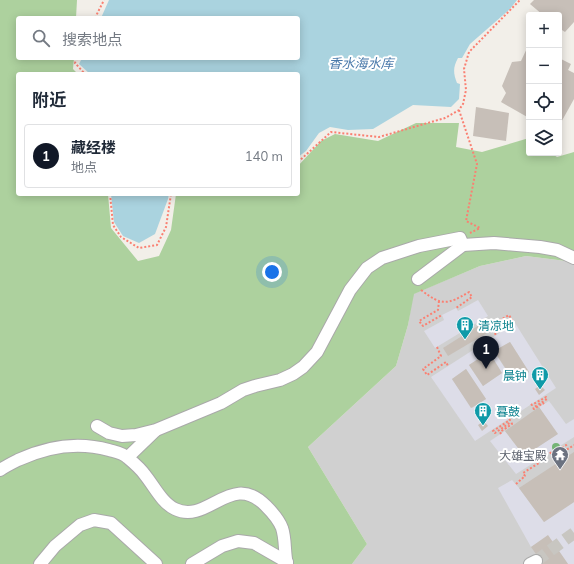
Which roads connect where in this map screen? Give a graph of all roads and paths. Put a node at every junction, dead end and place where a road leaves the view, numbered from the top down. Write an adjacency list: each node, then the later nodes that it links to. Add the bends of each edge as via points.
1 (104, 0): 3 (path)
2 (520, 0): 6 (path, via 469,52 464,69 464,104)
3 (97, 16)
4 (76, 60): 5 (path, via 75,63)
5 (84, 72)
6 (459, 110): 7 (path, via 445,118 379,137 331,132); 10 (path, via 477,164 466,221 480,228)
7 (300, 160)
8 (110, 196): 9 (path, via 113,225 121,237 140,248 157,246 166,227)
9 (171, 196)
10 (461, 242): 11 (lane, via 540,247 557,250); 12 (lane); 24 (lane, via 419,246 382,258 367,268 350,290 317,352 294,374 243,390 221,403)
11 (574, 258)
12 (420, 284): 13 (path)
13 (439, 301): 14 (path, via 452,302 469,292 472,297); 15 (path, via 438,310 419,321 423,326)
14 (456, 308)
15 (442, 315)
16 (484, 319): 17 (path, via 490,326 509,315 512,320 494,332)
17 (496, 335)
18 (436, 347): 19 (path, via 441,356 423,369 427,375 446,362)
19 (448, 366)
20 (531, 404): 21 (path, via 532,406 546,397 547,399 533,408)
21 (544, 404)
22 (509, 419): 25 (path, via 493,431 495,433 510,422 512,424 500,432)
23 (97, 426): 24 (lane, via 109,433 122,436)
24 (156, 430): 28 (lane)
25 (501, 434)
26 (574, 446): 27 (path, via 568,449 566,445 552,455)
27 (550, 452)
28 (128, 457): 30 (lane, via 96,446 59,446 34,452); 32 (lane, via 164,500 186,513 197,512 223,497 242,493 259,499 282,527)
29 (536, 460): 31 (path, via 538,463 524,473 525,476)
30 (0, 470)
31 (516, 484)
32 (287, 563): 35 (lane, via 254,543 238,541 222,546)
33 (40, 564): 34 (lane, via 55,546 80,525 94,520 111,523)
34 (156, 564)
35 (192, 564)

